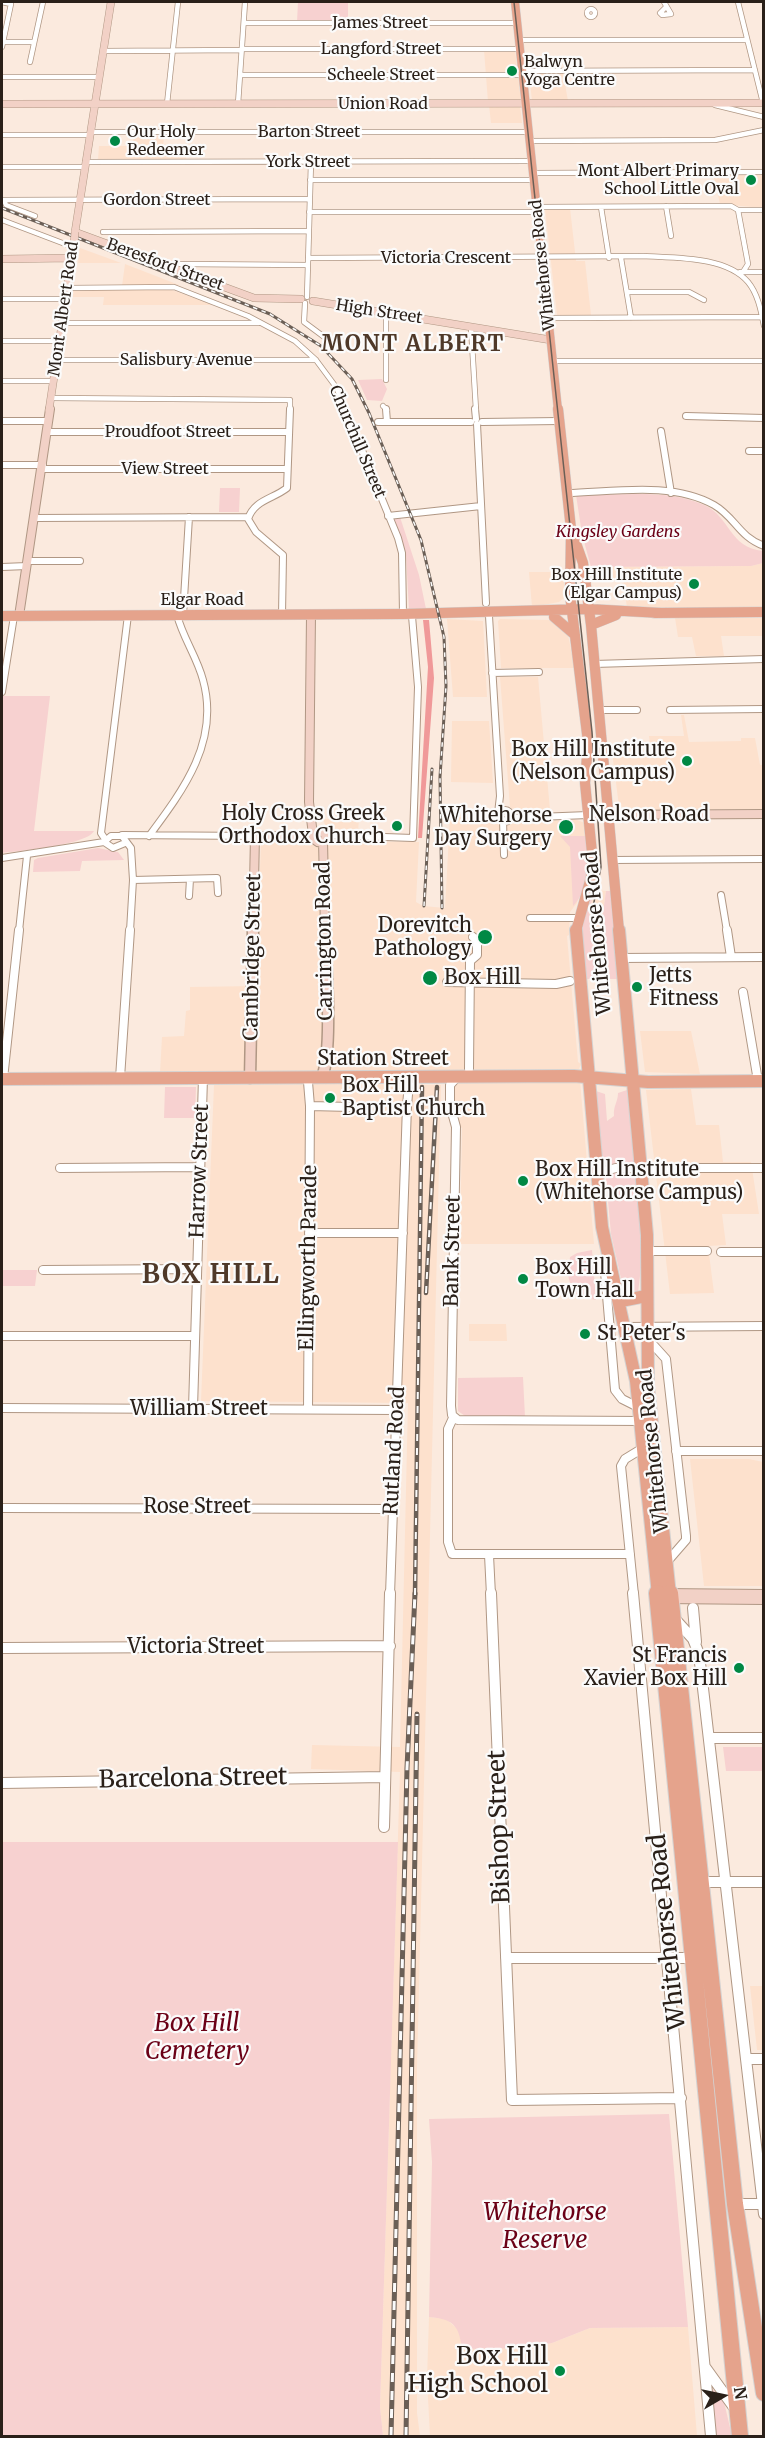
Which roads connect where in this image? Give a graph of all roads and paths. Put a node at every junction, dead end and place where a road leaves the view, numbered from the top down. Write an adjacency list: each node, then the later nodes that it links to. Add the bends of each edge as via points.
1 (2, 2): 17 (street, via 11,4)
2 (43, 2): 16 (street)
3 (111, 2): 21 (main road, Mont Albert Road)
4 (178, 2): 19 (street)
5 (245, 2): 12 (street)
6 (515, 2): 13 (main road, Whitehorse Road)
7 (589, 2): 11 (street)
8 (663, 2): 10 (street)
9 (738, 2): 15 (street)
10 (665, 8)
11 (590, 9)
12 (244, 23): 13 (street, James Street); 20 (street)
13 (517, 23): 14 (main road, Whitehorse Road)
14 (519, 40): 15 (street); 18 (main road, Whitehorse Road)
15 (747, 40): 23 (street)
16 (34, 42): 17 (street); 22 (street)
17 (2, 44)
18 (520, 49): 20 (street, Langford Street); 24 (main road, Whitehorse Road)
19 (173, 50): 20 (street, Langford Street); 21 (street, Langford Street); 31 (street)
20 (242, 50): 25 (street)
21 (103, 51): 27 (main road, Mont Albert Road)
22 (30, 62)
23 (755, 70): 24 (street, Scheele Street); 28 (street)
24 (522, 73): 25 (street, Scheele Street); 34 (main road, Whitehorse Road)
25 (240, 75): 32 (street)
26 (2, 77): 27 (street)
27 (98, 77): 30 (main road, Mont Albert Road)
28 (763, 103): 33 (main road)
29 (2, 104): 30 (main road, Union Road)
30 (94, 104): 31 (main road, Union Road); 37 (main road, Mont Albert Road)
31 (167, 104): 32 (main road, Union Road)
32 (238, 104): 34 (main road, Union Road)
33 (738, 106): 34 (main road, Union Road, via 550,104); 35 (street)
34 (526, 108): 39 (main road, Whitehorse Road)
35 (764, 117)
36 (764, 130): 39 (street, Barton Street, via 715,140)
37 (89, 134): 38 (street, Barton Street); 39 (street, Barton Street); 42 (main road, Mont Albert Road)
38 (2, 135)
39 (529, 136): 40 (main road, Whitehorse Road)
40 (531, 161): 41 (street, York Street); 45 (main road, Whitehorse Road)
41 (311, 162): 42 (street, York Street); 46 (street)
42 (85, 164): 43 (street, York Street); 48 (main road, Mont Albert Road)
43 (2, 167)
44 (764, 172): 45 (street)
45 (533, 176): 46 (street); 52 (main road, Whitehorse Road)
46 (310, 180): 49 (street)
47 (3, 200): 48 (street, Gordon Street); 56 (street, via 6,205)
48 (80, 200): 49 (street, Gordon Street); 59 (main road, Mont Albert Road)
49 (309, 200): 55 (street)
50 (666, 206): 51 (street); 53 (street, via 731,206); 61 (street)
51 (601, 207): 52 (street); 65 (street)
52 (537, 209): 55 (street); 64 (main road, Whitehorse Road)
53 (738, 210): 54 (street); 71 (street, via 748,264)
54 (764, 210)
55 (309, 212): 58 (street)
56 (35, 216)
57 (2, 220): 62 (street)
58 (309, 231): 60 (street); 68 (street)
59 (75, 232): 62 (main road, Mont Albert Road, bridge); 75 (main road, Beresford Street)
60 (103, 232)
61 (671, 236)
62 (74, 246): 63 (main road, Mont Albert Road)
63 (72, 258): 67 (main road); 73 (main road, Mont Albert Road)
64 (542, 258): 65 (street, Victoria Crescent); 68 (street, Victoria Crescent); 81 (main road, Whitehorse Road)
65 (609, 258): 66 (street, Victoria Crescent)
66 (621, 258): 70 (street, Victoria Crescent, via 692,260); 74 (street)
67 (2, 259)
68 (308, 261): 69 (street, Victoria Crescent); 78 (street)
69 (180, 264)
70 (736, 272): 71 (street, Victoria Crescent); 83 (street, via 754,292)
71 (743, 272): 72 (street, Victoria Crescent)
72 (764, 272)
73 (68, 288): 77 (main road, Mont Albert Road); 85 (street, Churchill Street, via 174,287)
74 (627, 292): 79 (street, via 689,292); 82 (street)
75 (254, 298): 78 (main road, High Street)
76 (2, 299): 77 (street)
77 (66, 299): 84 (main road, Mont Albert Road)
78 (307, 300): 80 (main road, High Street); 90 (street, via 304,322)
79 (704, 300)
80 (386, 313): 86 (main road, High Street); 95 (street)
81 (549, 318): 82 (street); 87 (main road, Whitehorse Road)
82 (631, 318): 83 (street)
83 (763, 321)
84 (62, 323): 85 (street); 89 (main road, Mont Albert Road)
85 (263, 323): 92 (street, Churchill Street)
86 (471, 327): 87 (main road, High Street); 107 (street)
87 (551, 340): 93 (main road, Whitehorse Road)
88 (2, 341): 89 (street)
89 (60, 341): 91 (main road, Mont Albert Road)
90 (330, 342)
91 (57, 360): 92 (street, Salisbury Avenue); 97 (main road, Mont Albert Road)
92 (316, 360): 119 (street, Churchill Street, via 336,387)
93 (553, 361): 94 (street); 104 (main road, Whitehorse Road)
94 (764, 361)
95 (386, 380)
96 (2, 381): 97 (street)
97 (54, 381): 98 (main road, Mont Albert Road)
98 (51, 398): 103 (main road, Mont Albert Road); 110 (street, via 287,398)
99 (383, 406): 106 (street)
100 (686, 416): 101 (street)
101 (764, 418)
102 (2, 421): 103 (street)
103 (48, 421): 109 (main road, Mont Albert Road)
104 (559, 421): 107 (street); 116 (main road, Whitehorse Road)
105 (378, 422): 106 (street)
106 (387, 422): 107 (street)
107 (476, 422): 118 (street)
108 (661, 431): 117 (street)
109 (47, 432): 110 (street, Proudfoot Street); 114 (main road, Mont Albert Road)
110 (288, 432): 115 (street)
111 (749, 451): 112 (street)
112 (764, 451)
113 (2, 465): 114 (street, View Street)
114 (43, 467): 115 (street, View Street); 121 (main road, Mont Albert Road)
115 (287, 469): 120 (street, via 287,488 262,500)
116 (567, 493): 117 (street); 123 (main road, Whitehorse Road)
117 (671, 493): 124 (street, via 692,496 718,507 741,536)
118 (481, 506): 119 (street); 130 (street)
119 (388, 516): 138 (street, Churchill Street, via 402,553)
120 (248, 517): 122 (street); 136 (street, via 257,534 283,555)
121 (35, 518): 122 (street); 126 (main road, Mont Albert Road)
122 (189, 518): 135 (street)
123 (571, 529): 128 (main road, Whitehorse Road, via 583,563); 131 (main road, Whitehorse Road)
124 (764, 546)
125 (80, 561): 126 (street)
126 (28, 564): 127 (street); 140 (main road, Mont Albert Road)
127 (2, 567)
128 (586, 589): 129 (main road); 142 (main road, Whitehorse Road)
129 (604, 609): 133 (main road, Elgar Road); 142 (main road, Elgar Road)
130 (487, 610): 131 (main road, Elgar Road); 138 (main road, Elgar Road); 141 (main road, Elgar Road); 148 (street)
131 (572, 610): 141 (main road, Elgar Road); 142 (main road, Elgar Road); 143 (main road, Whitehorse Road)
132 (764, 612): 133 (main road, Elgar Road)
133 (661, 613): 142 (main road, Elgar Road)
134 (128, 615): 135 (main road, Elgar Road); 140 (main road, Elgar Road); 164 (street, via 101,833)
135 (180, 615): 136 (main road, Elgar Road); 161 (street, via 184,641 203,679 208,725 195,771)
136 (282, 615): 137 (main road, Elgar Road)
137 (311, 615): 138 (main road, Elgar Road); 163 (main road, Carrington Road, via 309,802)
138 (408, 615): 163 (street, Churchill Street, via 418,687 413,838)
139 (2, 616): 140 (main road, Elgar Road)
140 (16, 616): 146 (street, Mont Albert Road)
141 (554, 617): 143 (main road)
142 (590, 617): 145 (main road, Whitehorse Road)
143 (575, 635): 158 (main road, Whitehorse Road, via 588,742)
144 (764, 659): 145 (street)
145 (594, 664): 151 (main road, Whitehorse Road)
146 (3, 669): 149 (street, Mont Albert Road)
147 (539, 672): 148 (street)
148 (492, 673): 154 (street)
149 (2, 692)
150 (764, 709): 153 (street)
151 (598, 710): 152 (street); 159 (main road, Whitehorse Road)
152 (637, 710)
153 (670, 710)
154 (500, 796): 155 (street); 156 (street)
155 (498, 813): 156 (street); 160 (street)
156 (509, 814): 158 (street, Nelson Road); 160 (street)
157 (764, 814): 159 (main road, Nelson Road)
158 (588, 815): 159 (main road, Nelson Road); 177 (main road, Whitehorse Road, via 592,870)
159 (607, 815): 170 (main road, Whitehorse Road)
160 (503, 820): 166 (street)
161 (146, 836): 162 (street); 164 (street); 165 (street)
162 (255, 836): 163 (main road); 193 (main road, Cambridge Street)
163 (321, 837): 189 (main road, Carrington Road, via 327,1035 326,1070)
164 (109, 838): 165 (street, via 122,836); 165 (street, via 106,846); 167 (street)
165 (124, 844): 172 (street, via 132,861)
166 (504, 855)
167 (27, 856): 168 (street); 194 (street)
168 (2, 858)
169 (764, 859): 170 (street)
170 (612, 860): 181 (main road, Whitehorse Road)
171 (190, 879): 172 (street); 173 (street, via 217,878); 175 (street)
172 (133, 880): 191 (street)
173 (218, 893)
174 (721, 895): 179 (street)
175 (189, 896)
176 (530, 918): 177 (street)
177 (577, 918): 187 (main road, Whitehorse Road, via 575,936)
178 (473, 937): 184 (street, via 477,940 477,955 470,961)
179 (731, 957): 180 (street); 181 (street)
180 (764, 957)
181 (621, 958): 196 (main road, Whitehorse Road)
182 (570, 981): 184 (street)
183 (447, 982): 184 (street)
184 (470, 984): 186 (street)
185 (743, 992): 197 (street)
186 (469, 1069)
187 (587, 1076): 195 (main road, Station Street); 196 (main road, Station Street); 204 (main road, Whitehorse Road)
188 (304, 1077): 189 (main road, Station Street); 193 (main road, Station Street); 198 (street, Ellingworth Parade)
189 (322, 1077): 190 (main road, Station Street); 198 (street, Ellingworth Parade, via 316,1082)
190 (414, 1077): 195 (main road, Station Street); 206 (street, Rutland Road, via 409,1083)
191 (120, 1078): 192 (main road, Station Street); 194 (main road, Station Street)
192 (203, 1078): 193 (main road, Station Street); 200 (street, Harrow Street)
193 (250, 1078)
194 (2, 1079)
195 (450, 1079): 227 (street, Bank Street, via 450,1105 456,1127 451,1406)
196 (633, 1081): 197 (main road, Station Street); 202 (main road, Whitehorse Road)
197 (761, 1082)
198 (310, 1106): 199 (street); 205 (street, Ellingworth Parade)
199 (351, 1107)
200 (200, 1167): 201 (street); 212 (street, Harrow Street)
201 (60, 1168)
202 (641, 1168): 203 (street); 204 (street); 207 (main road, Whitehorse Road)
203 (764, 1168)
204 (596, 1173): 211 (main road, Whitehorse Road)
205 (309, 1233): 206 (street); 224 (street, Ellingworth Parade)
206 (404, 1233): 225 (street, Rutland Road)
207 (648, 1251): 208 (street); 214 (main road, Whitehorse Road)
208 (707, 1251)
209 (722, 1252): 210 (street)
210 (764, 1252)
211 (610, 1259): 215 (main road, Whitehorse Road); 216 (street, Whitehorse Road, via 605,1272)
212 (197, 1269): 213 (street); 221 (street, Harrow Street)
213 (42, 1270)
214 (646, 1296): 215 (main road); 219 (main road, Whitehorse Road)
215 (621, 1301): 216 (street); 218 (main road, Whitehorse Road)
216 (607, 1302): 226 (street, Whitehorse Road, via 615,1390)
217 (764, 1326): 219 (street, via 691,1326)
218 (626, 1327): 219 (street); 226 (main road, Whitehorse Road)
219 (646, 1332): 226 (main road, Whitehorse Road); 229 (street, Whitehorse Road, via 666,1359)
220 (2, 1336): 221 (street)
221 (195, 1336): 223 (street, Harrow Street)
222 (2, 1408): 223 (street, William Street)
223 (193, 1408): 224 (street, William Street)
224 (308, 1409): 225 (street, William Street)
225 (397, 1410): 232 (street, Rutland Road)
226 (643, 1416): 227 (street); 228 (main road, Whitehorse Road); 235 (main road, Whitehorse Road)
227 (456, 1419): 234 (street, Bank Street, via 449,1441 449,1551)
228 (643, 1448): 233 (street, Whitehorse Road, via 621,1466); 236 (main road, Whitehorse Road)
229 (676, 1451): 230 (street); 235 (street, Whitehorse Road, via 686,1540)
230 (764, 1451)
231 (2, 1508): 232 (street, Rose Street)
232 (392, 1509): 241 (street, Rutland Road)
233 (630, 1554): 234 (street); 252 (street, Whitehorse Road)
234 (489, 1555): 251 (street, Bishop Street)
235 (666, 1563): 236 (main road, Whitehorse Road)
236 (664, 1596): 237 (main road); 239 (main road, Whitehorse Road); 253 (main road, Whitehorse Road)
237 (764, 1597)
238 (693, 1608): 240 (street)
239 (672, 1616): 240 (street); 248 (main road, Whitehorse Road)
240 (697, 1645): 243 (street)
241 (390, 1646): 242 (street, Victoria Street); 245 (street, Rutland Road)
242 (2, 1648)
243 (709, 1738): 244 (street); 249 (street)
244 (764, 1738)
245 (385, 1777): 246 (street, Barcelona Street); 247 (street, Rutland Road)
246 (2, 1783)
247 (384, 1827)
248 (700, 1882): 249 (street); 253 (main road, Whitehorse Road)
249 (726, 1882): 250 (street); 254 (street)
250 (764, 1882)
251 (506, 1958): 252 (street); 256 (street, Bishop Street, via 512,2100)
252 (669, 1958): 253 (street); 256 (street, Whitehorse Road)
253 (702, 1958): 257 (main road, Whitehorse Road); 258 (main road, Whitehorse Road)
254 (746, 2059): 255 (street); 259 (street)
255 (764, 2059)
256 (681, 2098): 261 (street, Whitehorse Road)
257 (717, 2204): 258 (street); 263 (main road, Whitehorse Road)
258 (735, 2204): 259 (street); 260 (main road, Whitehorse Road)
259 (763, 2207)
260 (762, 2364): 262 (main road, Whitehorse Road)
261 (705, 2367): 263 (street, Whitehorse Road); 264 (street, Whitehorse Road)
262 (764, 2394)
263 (736, 2413): 265 (main road, Whitehorse Road)
264 (711, 2436)
265 (740, 2436)

